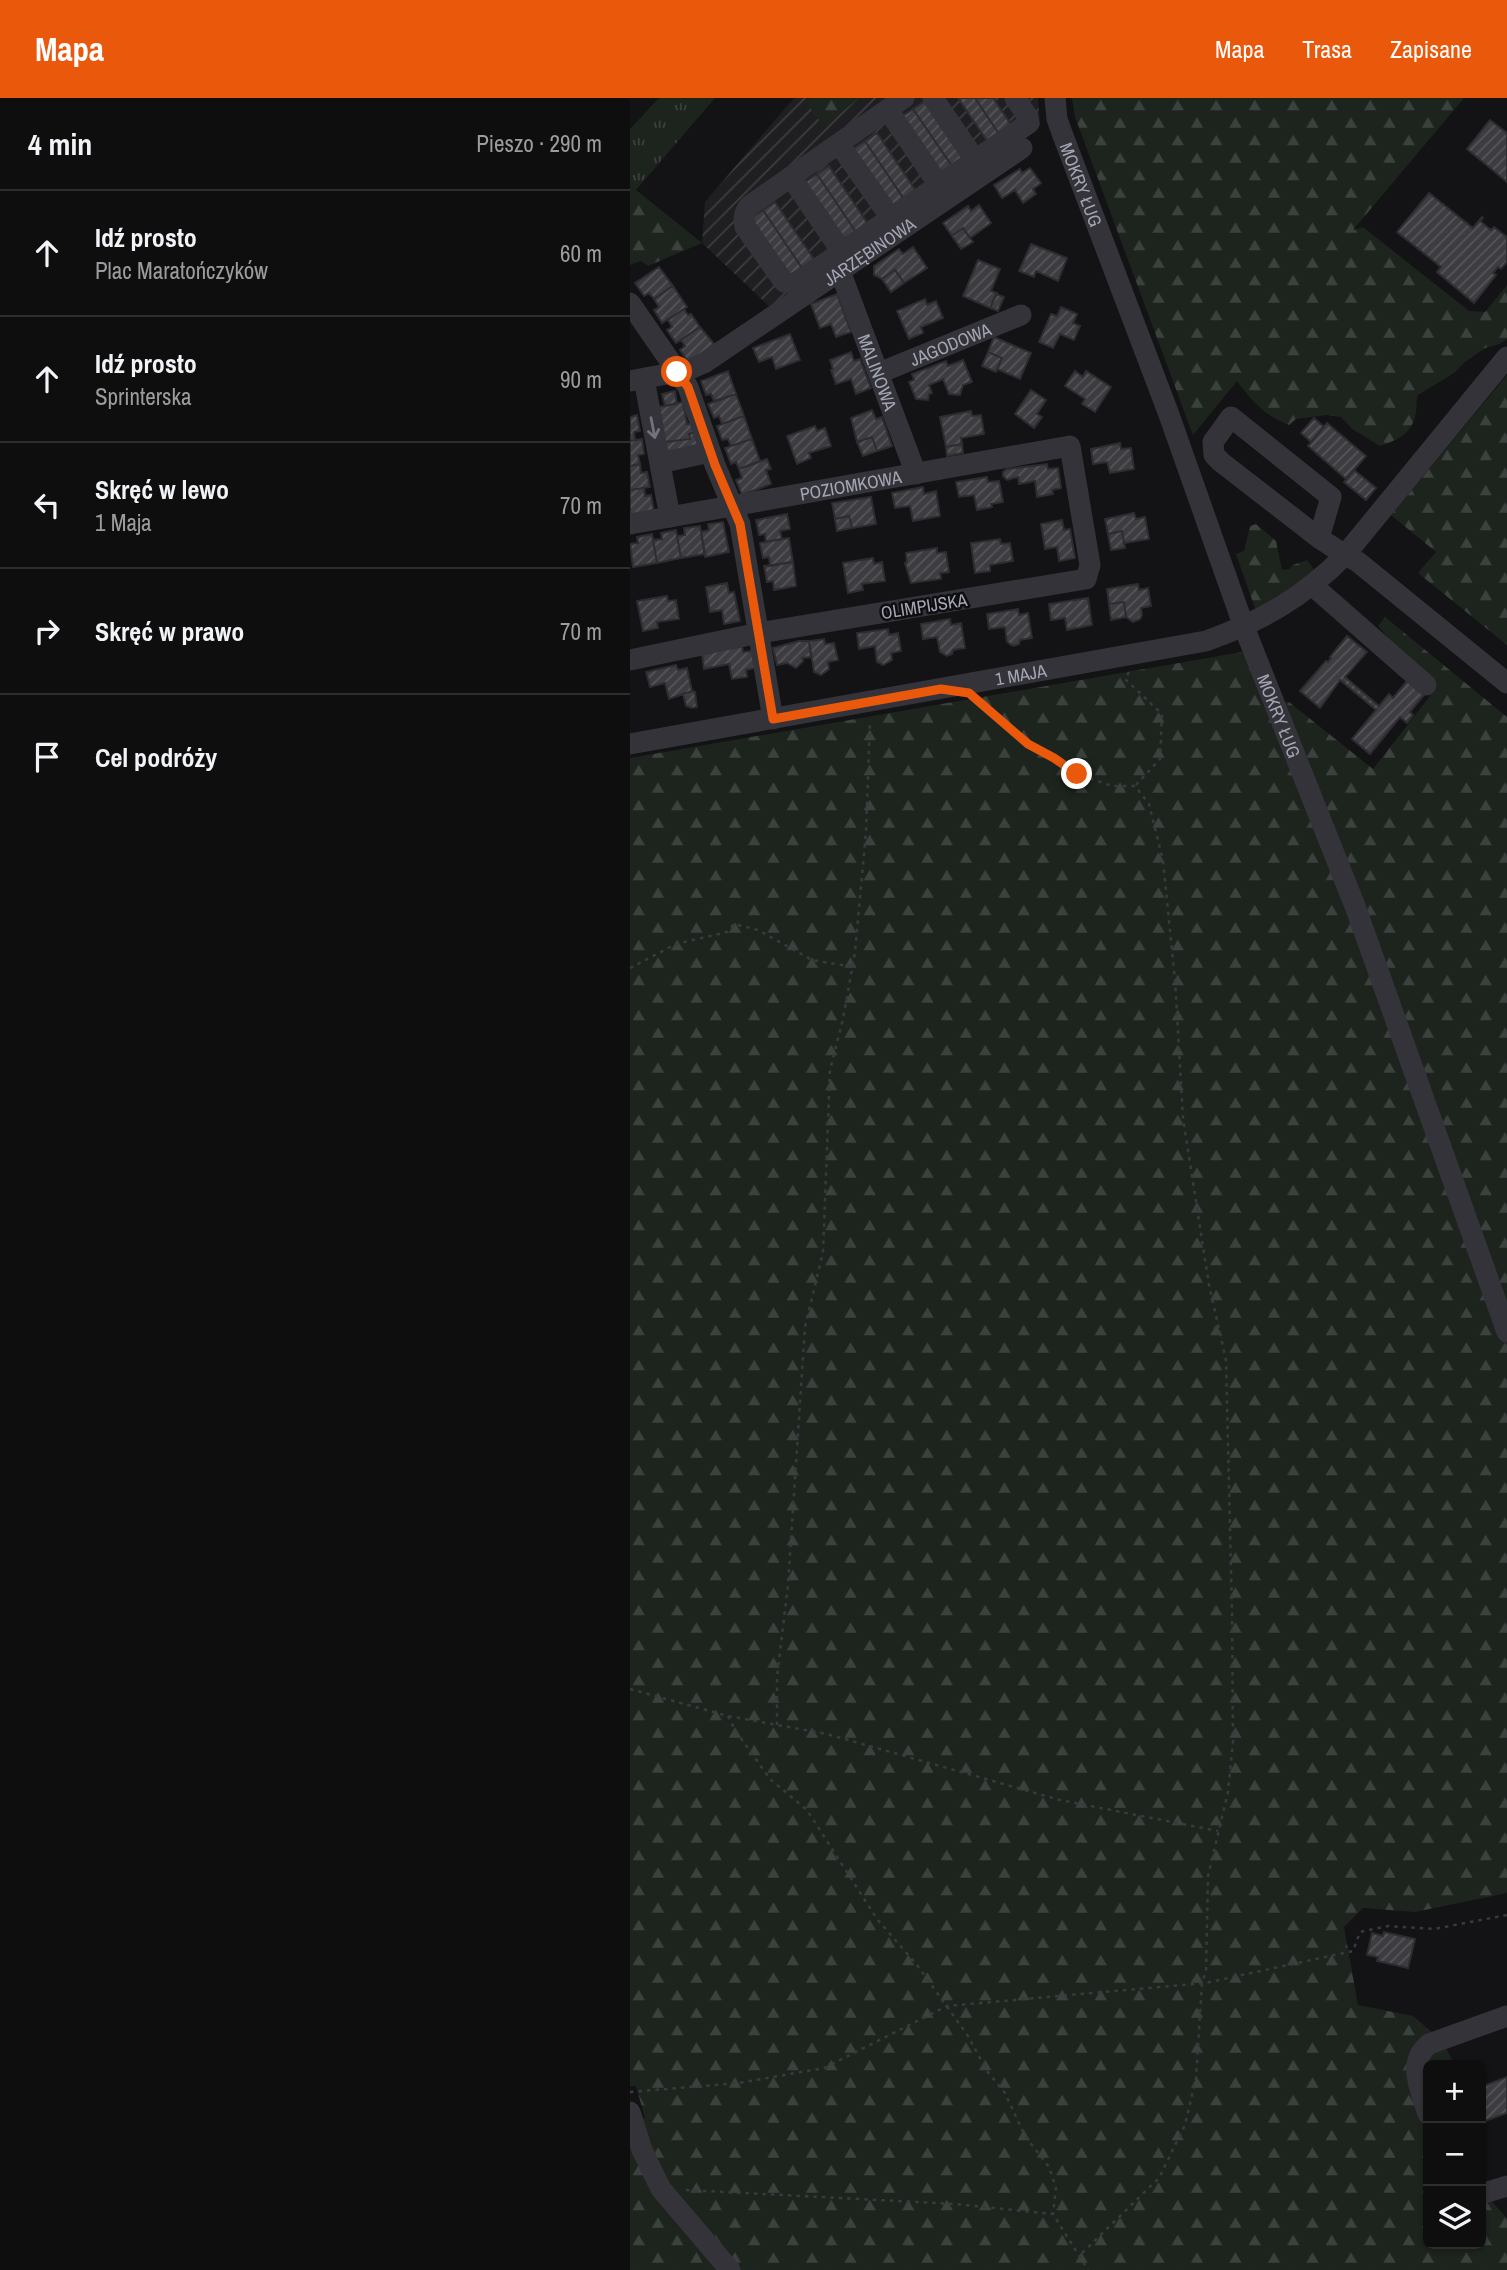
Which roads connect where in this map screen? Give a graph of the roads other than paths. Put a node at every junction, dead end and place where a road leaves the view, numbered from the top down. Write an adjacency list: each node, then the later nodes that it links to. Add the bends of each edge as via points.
1 (933, 98): 9 (street)
2 (950, 98): 9 (street)
3 (1015, 98): 6 (street)
4 (889, 108): 7 (street); 11 (street)
5 (1056, 108): 6 (street); 30 (street, MOKRY ŁUG)
6 (1030, 120): 9 (street)
7 (833, 148): 10 (street); 12 (street)
8 (1022, 148): 13 (street, JARZĘBINOWA)
9 (981, 156): 11 (street)
10 (791, 177): 13 (street, MALINOWA); 13 (street, via 750,206 743,218 745,227 789,284)
11 (933, 189): 12 (street)
12 (885, 222): 13 (street)
13 (841, 261): 17 (street, JARZĘBINOWA, via 705,363); 18 (street, MALINOWA)
14 (630, 303): 17 (street)
15 (1021, 315): 18 (street, JAGODOWA)
16 (1507, 357): 28 (street, 1 MAJA)
17 (677, 372): 19 (street, JARZĘBINOWA); 21 (street, via 688,387)
18 (879, 373): 23 (street, MALINOWA)
19 (637, 380): 22 (street, one-way to 22)
20 (1070, 446): 23 (street, POZIOMKOWA); 31 (street, OLIMPIJSKA, via 1090,558 1086,579)
21 (710, 452): 22 (street); 24 (street)
22 (661, 471): 25 (street)
23 (916, 474): 24 (street, POZIOMKOWA)
24 (732, 507): 25 (street, POZIOMKOWA); 31 (street, via 740,524)
25 (670, 517): 26 (street, POZIOMKOWA)
26 (630, 524)
27 (1319, 538): 27 (street, via 1214,455 1213,442 1231,417 1331,497); 28 (street)
28 (1345, 555): 29 (street, 1 MAJA); 33 (street)
29 (1312, 585): 30 (street, 1 MAJA, via 1272,614); 34 (street)
30 (1244, 627): 35 (street, 1 MAJA, via 1206,641); 37 (street, MOKRY ŁUG, via 1355,906)
31 (759, 634): 32 (street, OLIMPIJSKA); 35 (street)
32 (630, 660)
33 (1507, 684)
34 (1426, 685)
35 (773, 719): 36 (street, 1 MAJA)
36 (630, 744)
37 (1507, 1332)
38 (1507, 2016): 39 (street, via 1421,2051 1415,2071)
39 (1423, 2097)
40 (630, 2112): 43 (street, via 661,2189)
41 (1507, 2186): 42 (street)
42 (1486, 2192)
43 (730, 2270)

